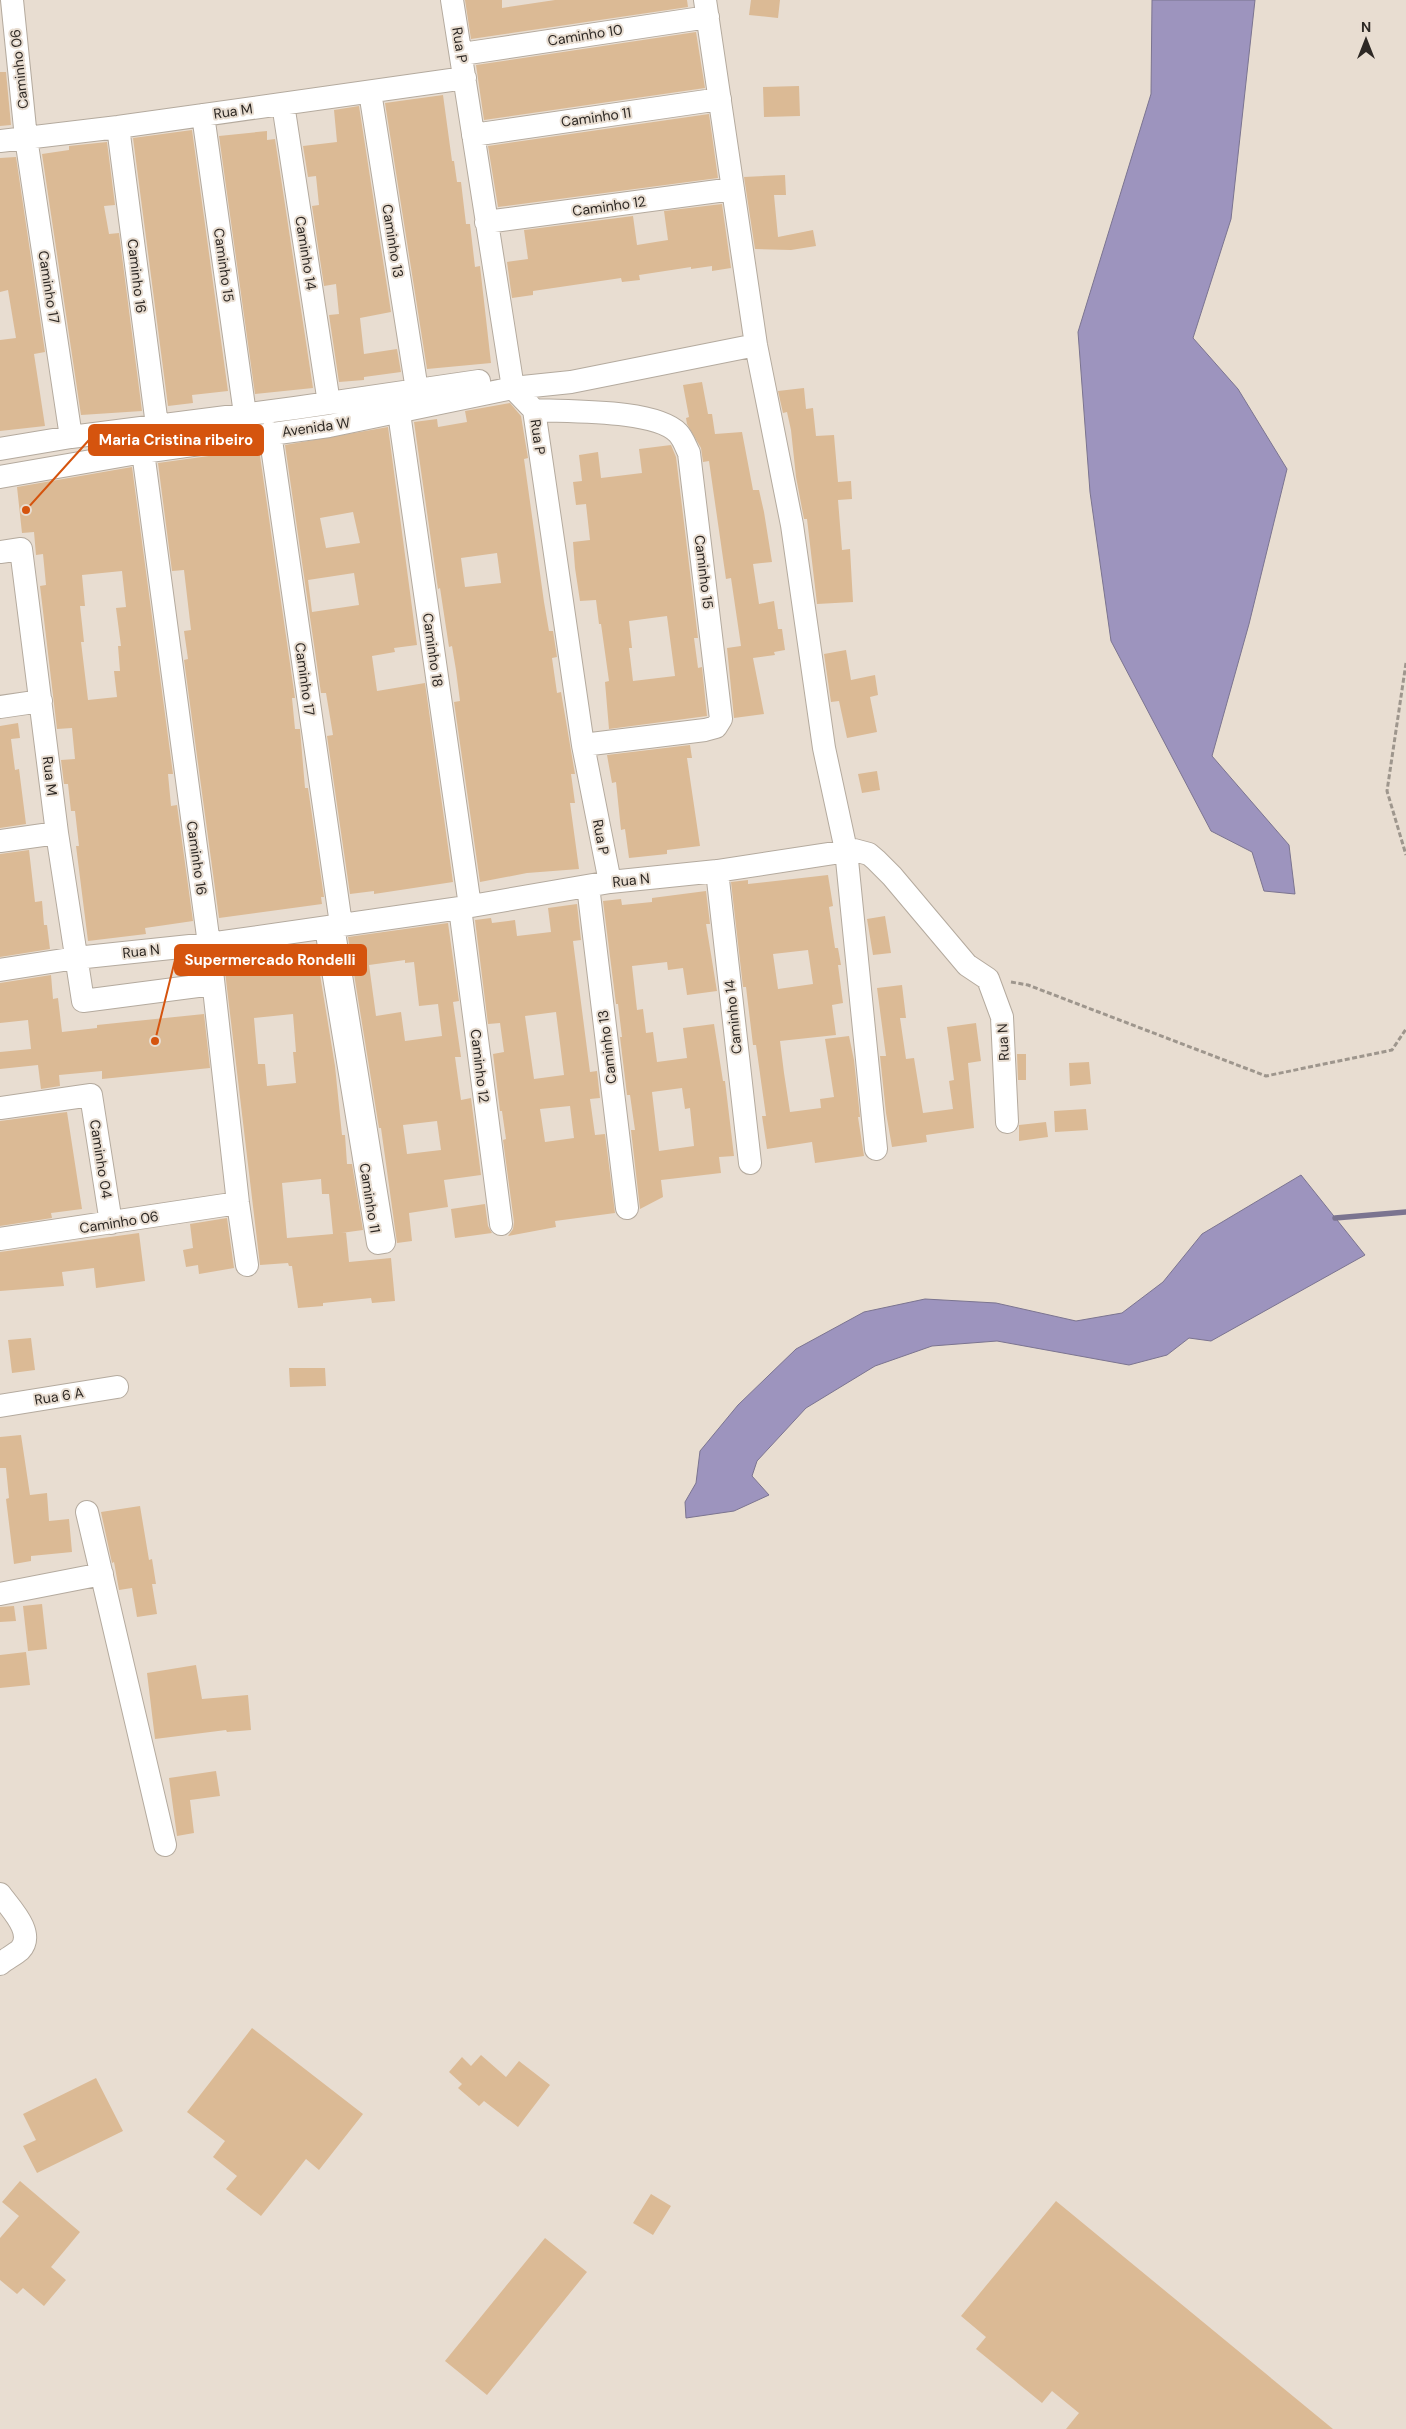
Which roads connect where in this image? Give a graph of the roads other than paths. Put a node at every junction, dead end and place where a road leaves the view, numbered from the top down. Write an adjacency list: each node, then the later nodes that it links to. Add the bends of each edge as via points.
1 (12, 0): 12 (street, Caminho 06)
2 (452, 0): 4 (street, Rua P)
3 (707, 8): 4 (street, Caminho 10); 7 (street)
4 (462, 54): 5 (street, Rua P)
5 (465, 78): 6 (street, Rua M); 11 (street, Rua P)
6 (370, 92): 8 (street, Rua M); 18 (street, Caminho 13)
7 (720, 99): 11 (street, Caminho 11); 14 (street)
8 (283, 104): 9 (street, Rua M); 19 (street, Caminho 14)
9 (202, 115): 10 (street, Rua M); 21 (street, Caminho 15)
10 (118, 127): 12 (street, Rua M); 22 (street, Caminho 16)
11 (473, 135): 15 (street, Rua P)
12 (26, 138): 13 (street, Rua M); 24 (street, Caminho 17)
13 (0, 142)
14 (733, 189): 15 (street, Caminho 12); 16 (street)
15 (486, 222): 17 (street, Rua P)
16 (756, 345): 17 (street, Avenida W, via 572,382); 34 (street, via 792,525 824,748)
17 (512, 381): 18 (street, Avenida W); 20 (street, Rua P)
18 (404, 399): 19 (street, Avenida W); 23 (street, Avenida W, via 329,426); 38 (street, Caminho 18)
19 (329, 403): 21 (street, Avenida W)
20 (534, 410): 31 (street, Rua P); 31 (street, Caminho 15, via 642,417 662,422 679,433 689,454 721,719 716,727 705,730)
21 (245, 414): 22 (street, Avenida W)
22 (157, 425): 24 (street, Avenida W)
23 (270, 434): 26 (street, Avenida W); 39 (street, Caminho 17)
24 (71, 437): 25 (street, Avenida W)
25 (0, 449)
26 (144, 452): 27 (street, Avenida W); 40 (street, Caminho 16)
27 (0, 477)
28 (11, 551): 29 (street, Rua M)
29 (41, 701): 30 (street); 32 (street, Rua M)
30 (0, 707)
31 (583, 745): 36 (street, Rua P)
32 (57, 833): 33 (street); 41 (street, Rua M)
33 (0, 841)
34 (846, 850): 35 (street, Rua N); 45 (street, Rua N, via 862,852 876,860 967,965 988,979 1002,1017); 46 (street)
35 (717, 871): 36 (street, Rua N); 47 (street, Caminho 14)
36 (610, 882): 37 (street, Rua N)
37 (588, 886): 38 (street, Rua N); 49 (street, Caminho 13)
38 (465, 907): 39 (street, Rua N); 51 (street, Caminho 12)
39 (337, 925): 39 (street, Caminho 11, via 326,928 378,1243 384,1242); 40 (street, Rua N)
40 (209, 944): 41 (street, Rua N); 43 (street, Caminho 16)
41 (76, 958): 42 (street); 43 (street, Rua M, via 83,1001)
42 (0, 970)
43 (213, 984): 48 (street, Caminho 16)
44 (0, 1108): 50 (street, Caminho 04, via 91,1095)
45 (1008, 1122)
46 (876, 1149)
47 (750, 1163)
48 (238, 1203): 50 (street, Caminho 06); 53 (street, Caminho 16)
49 (626, 1208)
50 (111, 1223): 52 (street, Caminho 06)
51 (501, 1224)
52 (0, 1239)
53 (247, 1265)
54 (118, 1387): 55 (street, Rua 6 A)
55 (0, 1406)
56 (87, 1512): 57 (street)
57 (102, 1574): 58 (street); 59 (street)
58 (0, 1594)
59 (165, 1845)
60 (0, 1894): 61 (street, via 21,1925 25,1937 19,1951)
61 (0, 1964)

